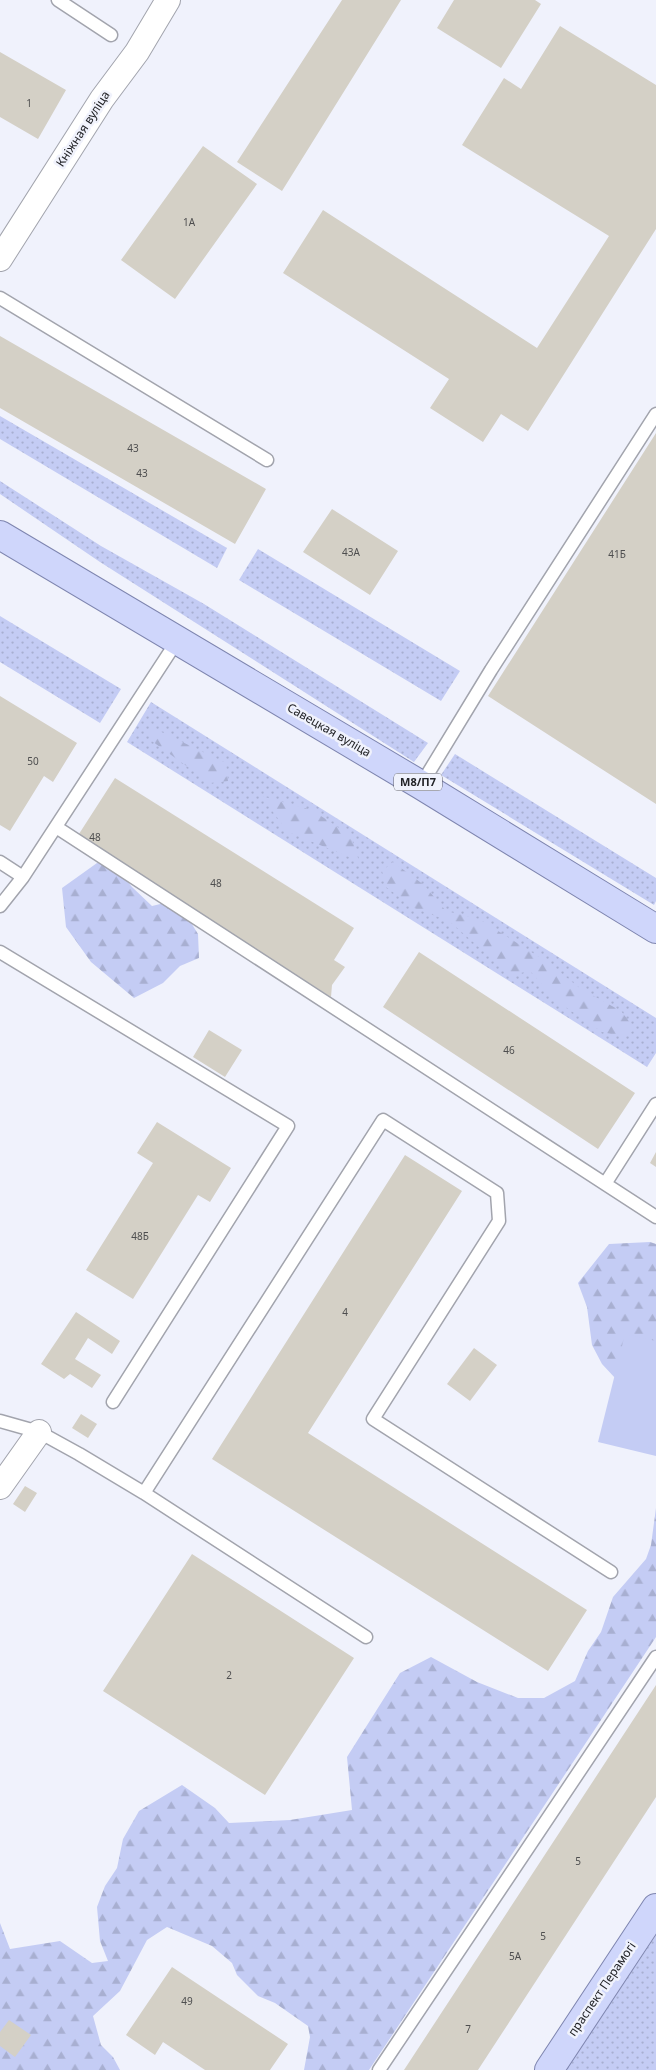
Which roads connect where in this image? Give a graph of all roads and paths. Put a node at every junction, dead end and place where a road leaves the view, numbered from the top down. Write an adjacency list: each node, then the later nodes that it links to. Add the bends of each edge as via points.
1 (58, 0): 3 (lane)
2 (168, 0): 4 (street, Кніжная вуліца)
3 (111, 34)
4 (0, 259)
5 (0, 298): 7 (lane)
6 (656, 414): 10 (lane)
7 (267, 460)
8 (0, 535): 9 (main road, Савецкая вуліца / М8/П7)
9 (177, 641): 10 (main road, Савецкая вуліца / М8/П7); 11 (lane)
10 (421, 784): 15 (main road, Савецкая вуліца / М8/П7)
11 (56, 827): 13 (lane); 18 (lane)
12 (0, 862): 13 (lane)
13 (23, 877): 14 (lane)
14 (0, 906)
15 (656, 929)
16 (0, 952): 20 (lane, via 288,1126)
17 (656, 1104): 18 (lane)
18 (605, 1184): 19 (lane)
19 (656, 1217)
20 (113, 1402)
21 (0, 1421): 22 (lane)
22 (39, 1432): 23 (street); 24 (lane)
23 (0, 1487)
24 (144, 1493): 25 (lane, via 383,1120 497,1193 499,1221 373,1419); 26 (lane)
25 (611, 1572)
26 (366, 1637)
27 (656, 1657): 29 (lane)
28 (656, 1908): 30 (main road, праспект Перамогі)
29 (379, 2070)
30 (549, 2070)

